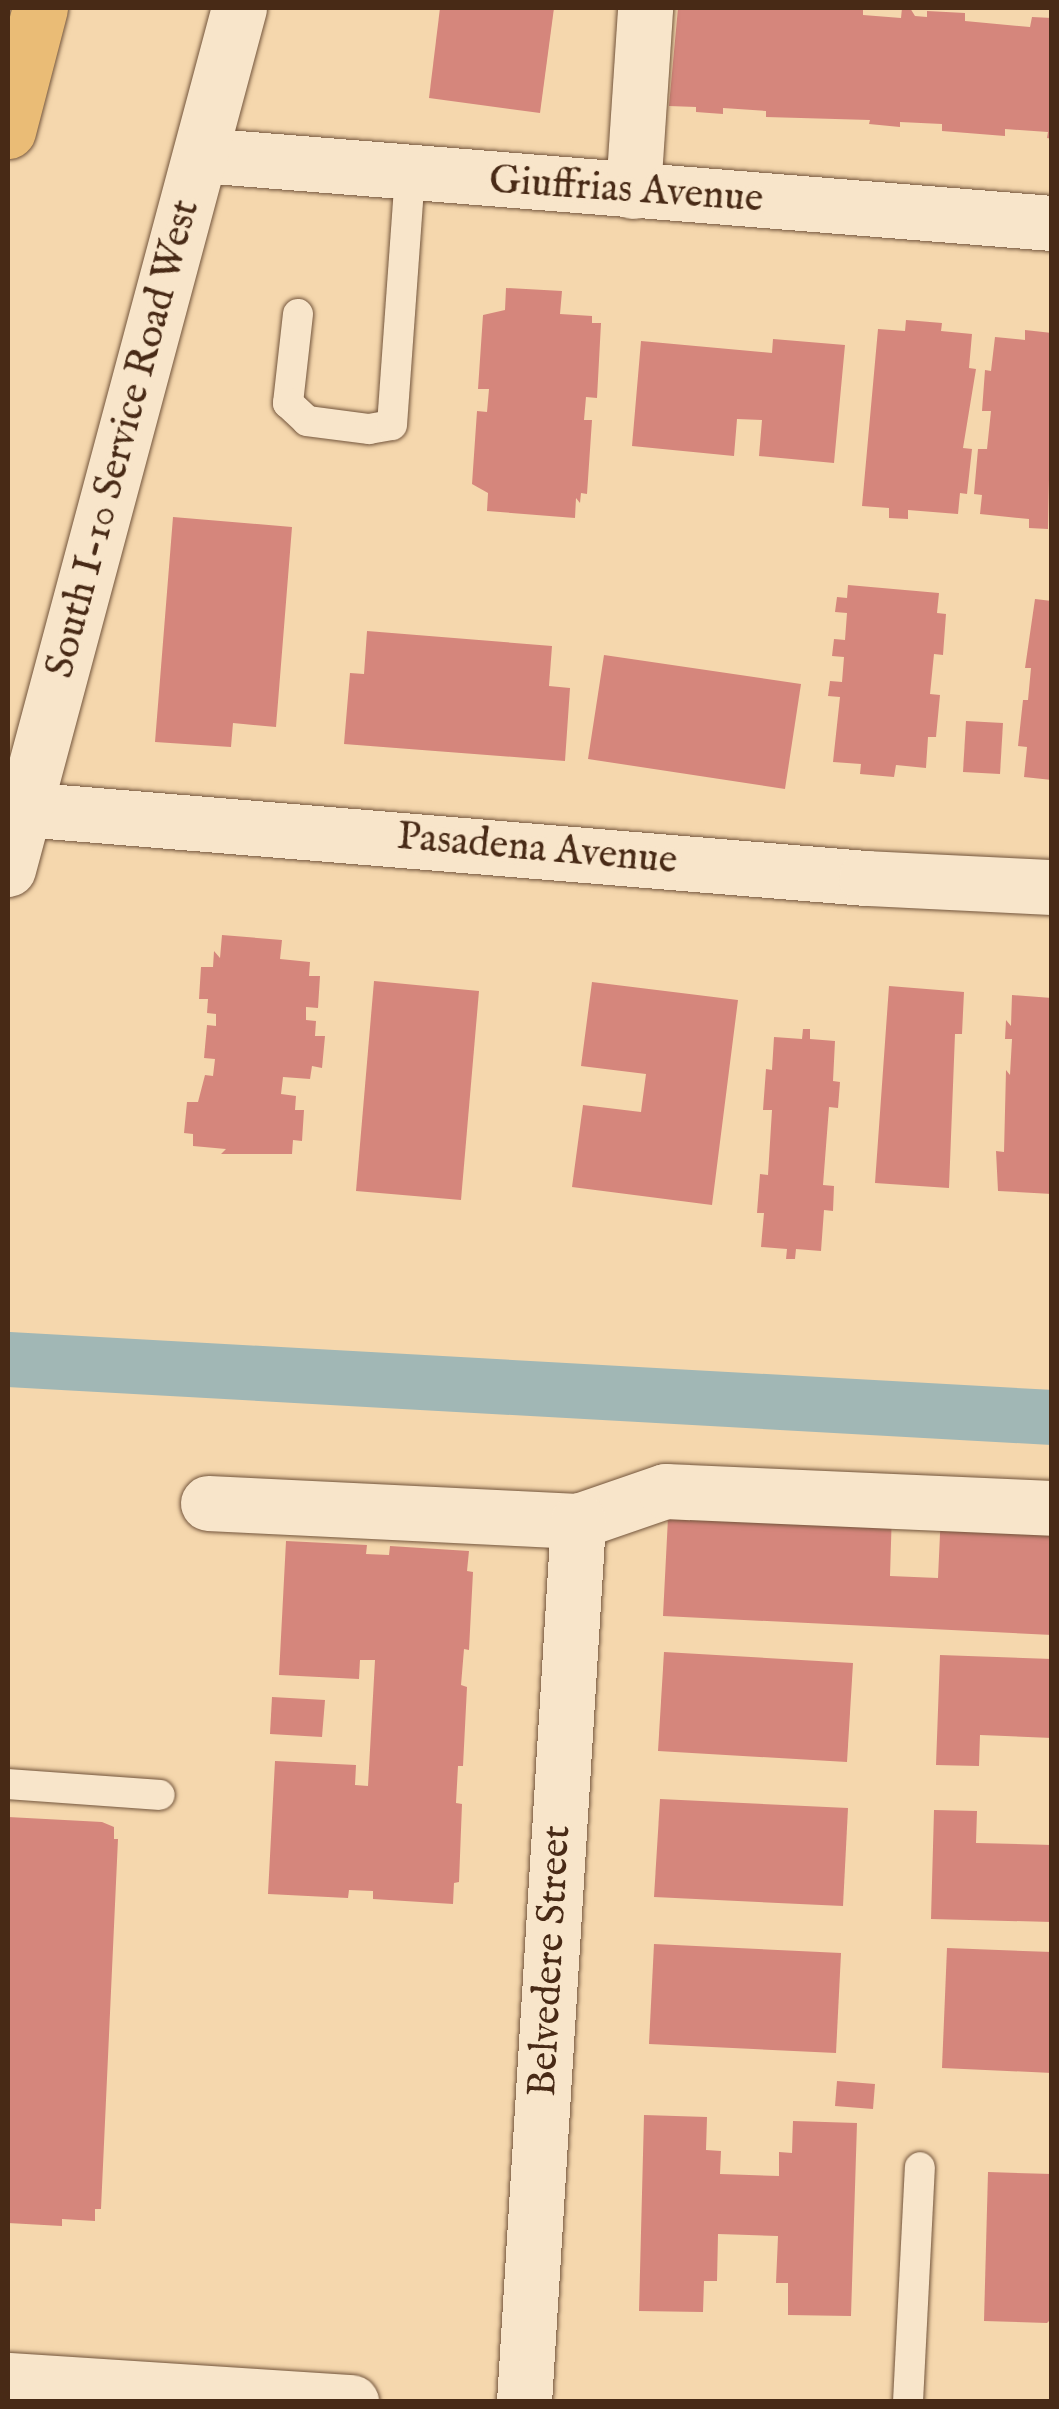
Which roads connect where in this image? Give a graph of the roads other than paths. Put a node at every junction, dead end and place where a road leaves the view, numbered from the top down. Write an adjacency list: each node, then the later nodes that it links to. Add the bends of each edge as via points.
1 (40, 8): 4 (highway)
2 (239, 8): 5 (street, South I-10 Service Road West)
3 (645, 8): 7 (street)
4 (8, 131)
5 (201, 155): 6 (street, Giuffrias Avenue); 10 (street, South I-10 Service Road West)
6 (410, 175): 7 (street, Giuffrias Avenue); 9 (lane, via 392,426 306,421 288,403)
7 (633, 191): 8 (street, Giuffrias Avenue)
8 (1052, 222)
9 (298, 314)
10 (23, 810): 11 (street, South I-10 Service Road West); 12 (street, Pasadena Avenue)
11 (8, 869)
12 (1052, 887)
13 (208, 1503): 15 (street)
14 (1052, 1508): 15 (street, via 666,1492)
15 (578, 1520): 21 (street, Belvedere Street)
16 (8, 1784): 17 (lane)
17 (160, 1795)
18 (920, 2167): 22 (lane)
19 (8, 2380): 20 (street)
20 (351, 2402)
21 (524, 2402)
22 (908, 2402)

